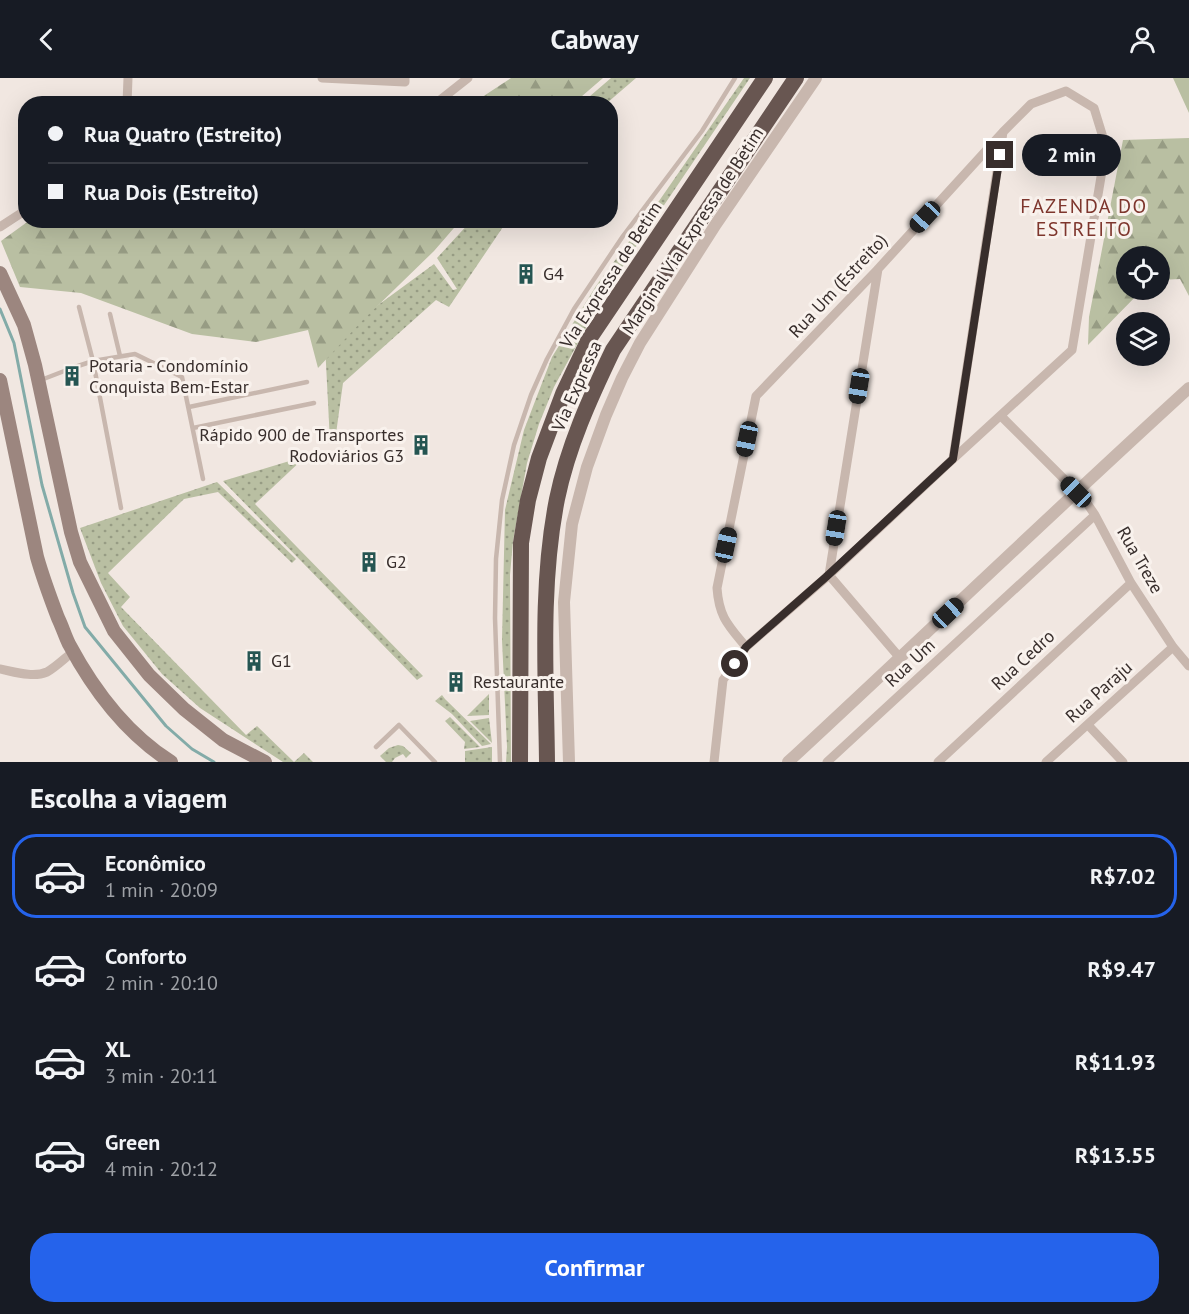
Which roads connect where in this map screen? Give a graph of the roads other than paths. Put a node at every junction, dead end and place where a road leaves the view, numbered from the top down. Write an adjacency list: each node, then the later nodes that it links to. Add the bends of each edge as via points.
1 (128, 78): 9 (street)
2 (322, 78): 8 (street)
3 (468, 78): 10 (street)
4 (735, 78): 47 (lane, via 702,131 574,309 547,358 517,435 502,500 496,559)
5 (765, 78): 48 (highway, Via Expressa de Betim, via 589,339 563,393 539,458 522,543)
6 (796, 78): 49 (highway, Via Expressa, via 613,350 568,456 551,541 547,593)
7 (816, 78): 50 (street, Marginal Via Expressa de Betim, via 640,344 602,425 572,524 564,602)
8 (405, 80)
9 (127, 96)
10 (445, 96)
11 (1003, 132): 14 (street, Rua Um (Estreito)); 26 (street, Rua Um (Estreito), via 1031,104 1066,92 1094,108 1106,147 1072,350); 28 (street)
12 (18, 215): 13 (street)
13 (0, 227)
14 (878, 269): 33 (street); 35 (street, Rua Um (Estreito), via 756,396 717,588 723,619)
15 (0, 273): 21 (main road, via 24,325)
16 (80, 307): 19 (lane)
17 (110, 314): 18 (lane)
18 (120, 356): 19 (lane); 25 (lane, via 135,354 182,377)
19 (93, 361): 21 (lane); 31 (lane)
20 (0, 380): 37 (main road, via 37,556)
21 (38, 381): 45 (main road, via 80,562 114,631 148,675 184,709 223,740)
22 (307, 382): 25 (lane)
23 (1189, 388): 30 (street)
24 (314, 404): 27 (lane)
25 (189, 406): 27 (lane)
26 (1000, 416): 28 (street); 30 (street, Rua Treze)
27 (193, 428): 29 (lane)
28 (953, 459): 33 (street)
29 (203, 478)
30 (1076, 492): 32 (street, Rua Treze); 38 (street)
31 (121, 508)
32 (1095, 515): 34 (street, Rua Treze); 53 (street, Rua Um)
33 (829, 574): 35 (street); 38 (street)
34 (1131, 583): 36 (street, Rua Treze); 54 (street, Rua Cedro)
35 (746, 647): 51 (street, via 723,680)
36 (1173, 647): 39 (street, Rua Treze); 41 (street, Rua Paraju)
37 (74, 651): 40 (street, via 38,674); 44 (main road, via 113,710)
38 (900, 658): 52 (street)
39 (1189, 666)
40 (0, 669)
41 (1088, 724): 43 (street, Rua Paraju); 56 (street)
42 (376, 747): 46 (lane, via 399,725)
43 (1054, 758): 55 (street, Rua Paraju)
44 (171, 762)
45 (265, 762)
46 (435, 762)
47 (500, 762)
48 (520, 762)
49 (548, 762)
50 (569, 762)
51 (714, 762)
52 (788, 762)
53 (827, 762)
54 (938, 762)
55 (1046, 762)
56 (1123, 762)

